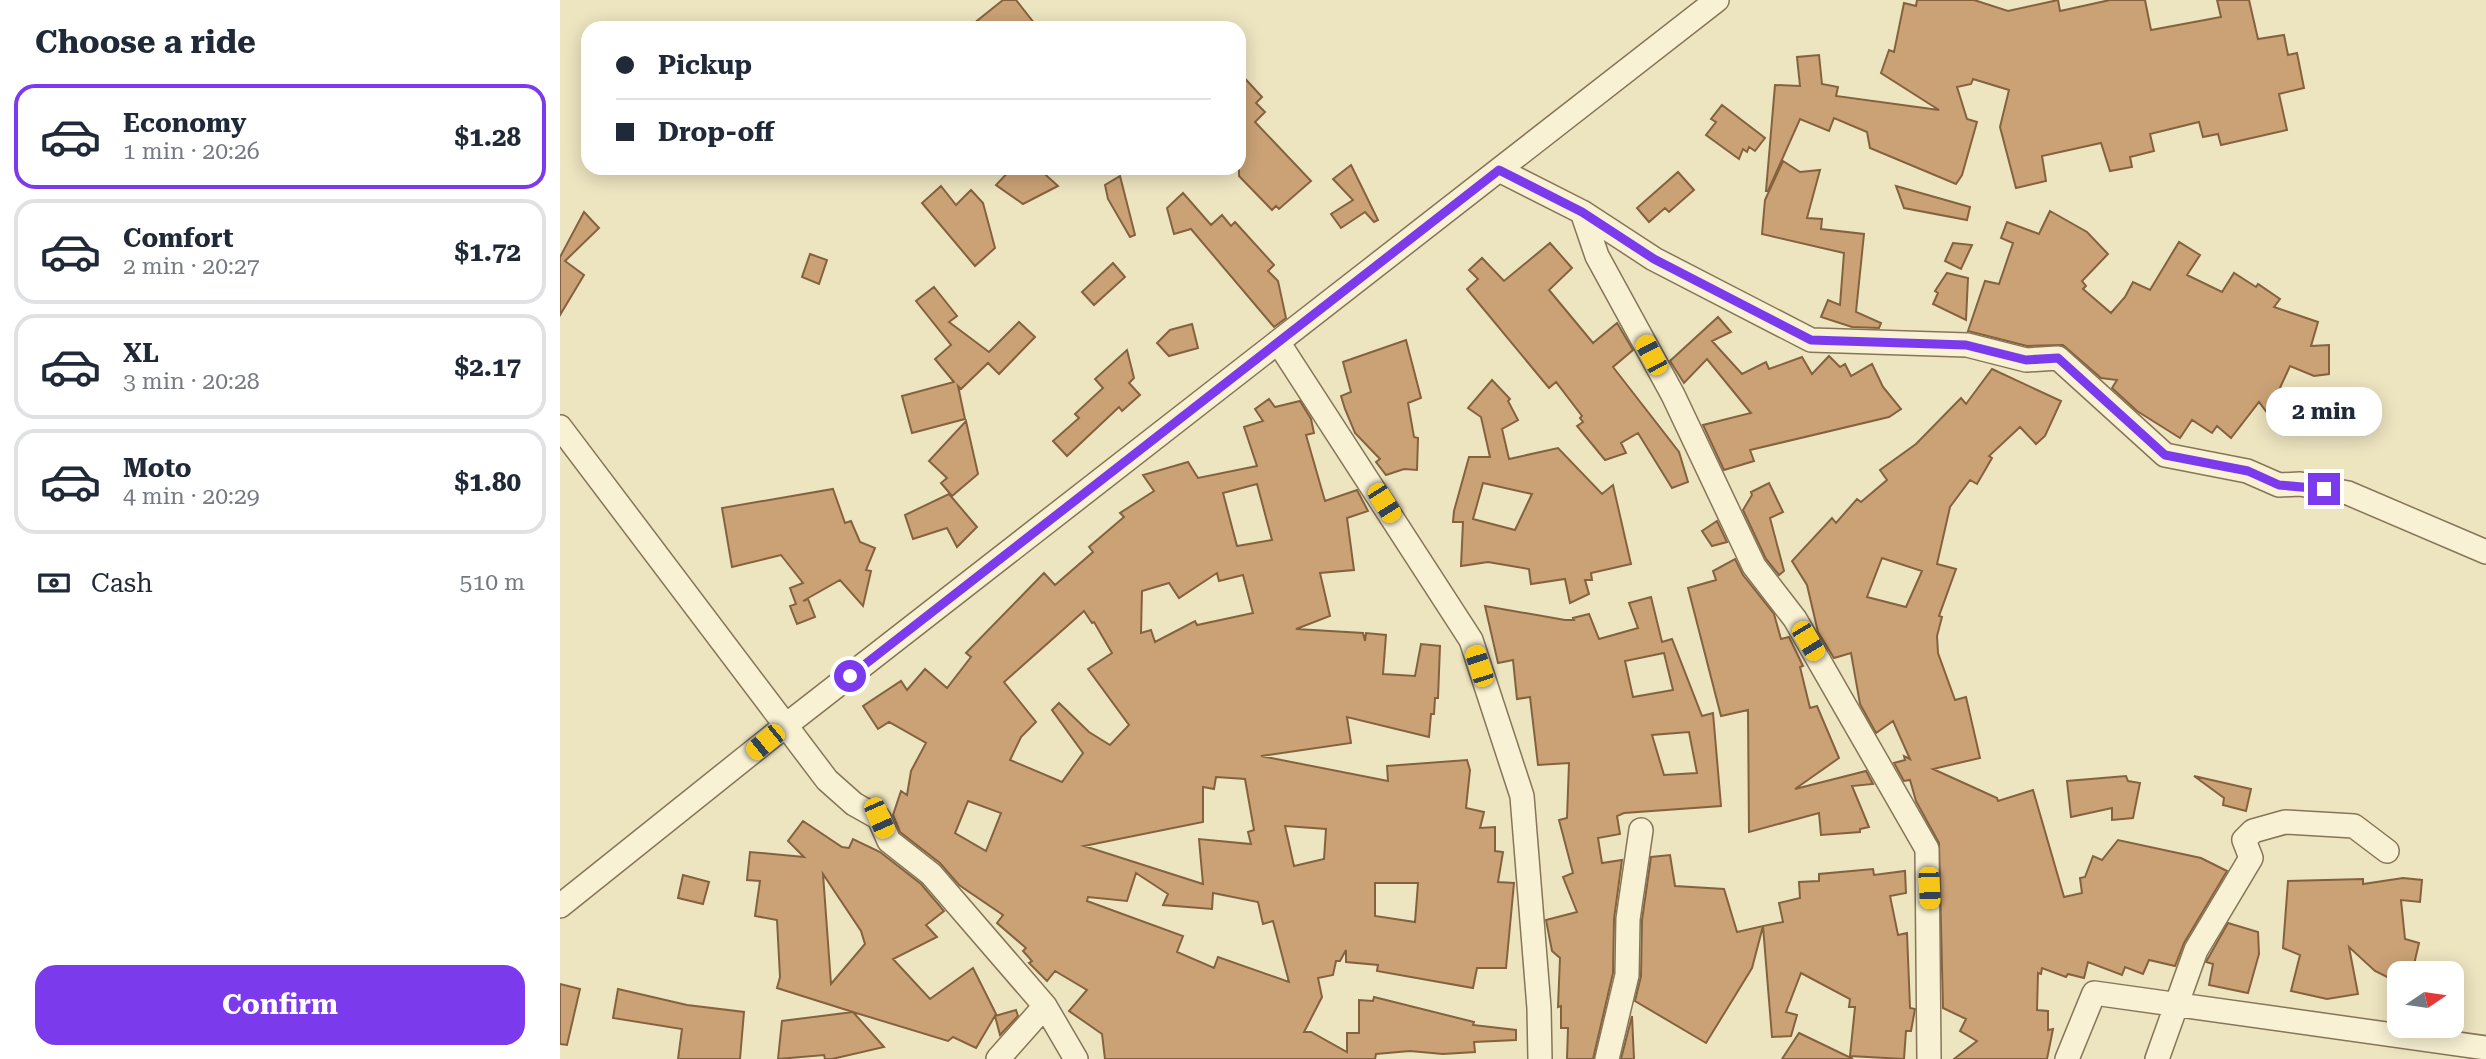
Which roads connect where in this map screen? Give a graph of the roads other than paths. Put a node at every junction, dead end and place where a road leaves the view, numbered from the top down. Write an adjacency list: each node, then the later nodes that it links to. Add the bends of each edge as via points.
1 (1717, 0): 2 (street)
2 (1499, 170): 3 (street); 4 (street)
3 (1582, 212): 6 (street, via 1654,259 1811,340 1966,345 2026,360 2058,358 2165,455 2248,471 2279,485 2348,493); 18 (street, via 1597,256 1673,395 1754,566 1795,619 1927,849)
4 (1278, 342): 7 (street); 16 (street, via 1471,640 1522,796)
5 (560, 427): 7 (street)
6 (2486, 552)
7 (785, 726): 10 (street); 11 (street, via 827,779 854,804 879,818 889,842 931,874)
8 (1641, 830): 17 (street, via 1627,975)
9 (2387, 851): 12 (street, via 2354,826 2285,822 2253,831 2244,840 2251,858 2196,950)
10 (560, 906)
11 (1045, 1006): 14 (street); 15 (street)
12 (2176, 1007): 13 (street); 19 (street, via 2094,993); 20 (street)
13 (2486, 1048)
14 (998, 1059)
15 (1076, 1059)
16 (1540, 1059)
17 (1607, 1059)
18 (1930, 1059)
19 (2067, 1059)
20 (2157, 1059)

